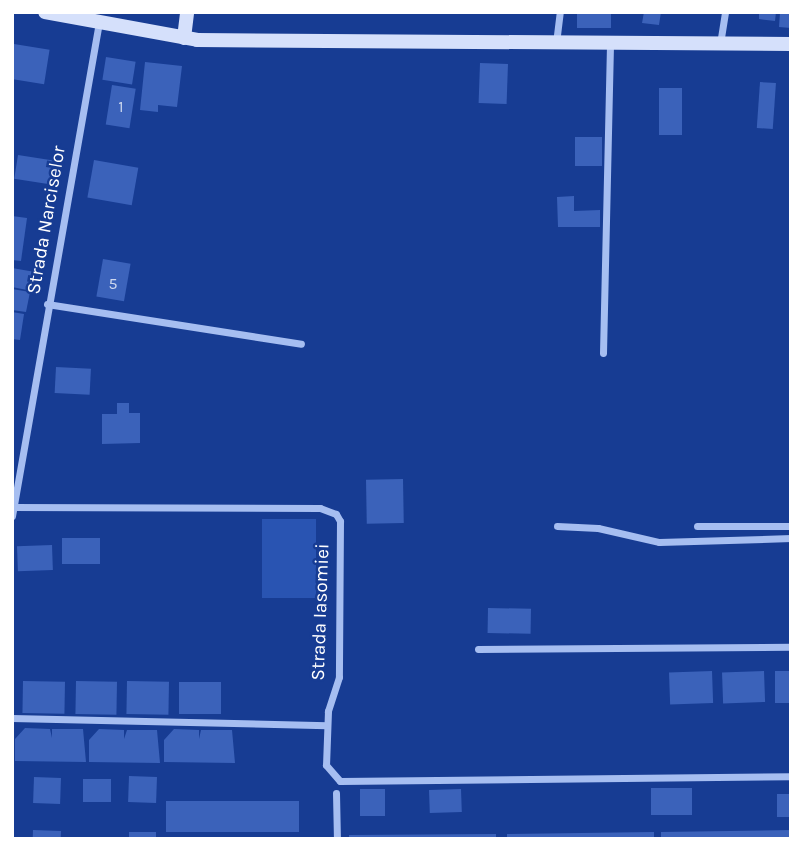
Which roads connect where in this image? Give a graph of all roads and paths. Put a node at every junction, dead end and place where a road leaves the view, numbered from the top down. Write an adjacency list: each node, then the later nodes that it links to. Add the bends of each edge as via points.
1 (45, 12): 5 (street)
2 (187, 12): 6 (street)
3 (560, 12): 7 (street)
4 (725, 12): 9 (street)
5 (99, 22): 6 (street); 11 (street, Strada Narciselor)
6 (184, 38): 7 (street)
7 (556, 43): 8 (street)
8 (610, 44): 9 (street); 13 (street)
9 (720, 44): 10 (street)
10 (791, 44)
11 (47, 304): 12 (street); 14 (street, Strada Narciselor)
12 (301, 344)
13 (603, 353)
14 (14, 507): 15 (street, Strada Narciselor); 23 (street, Strada Iasomiei, via 320,508 336,514 340,521 339,677)
15 (12, 516)
16 (557, 526): 19 (street, via 598,528 659,542)
17 (697, 526): 18 (street)
18 (791, 526)
19 (791, 538)
20 (791, 647): 21 (street)
21 (478, 649)
22 (12, 718): 23 (street)
23 (327, 724): 24 (street, Strada Iasomiei, via 326,765 340,781)
24 (791, 776)
25 (336, 793): 26 (street)
26 (337, 839)

